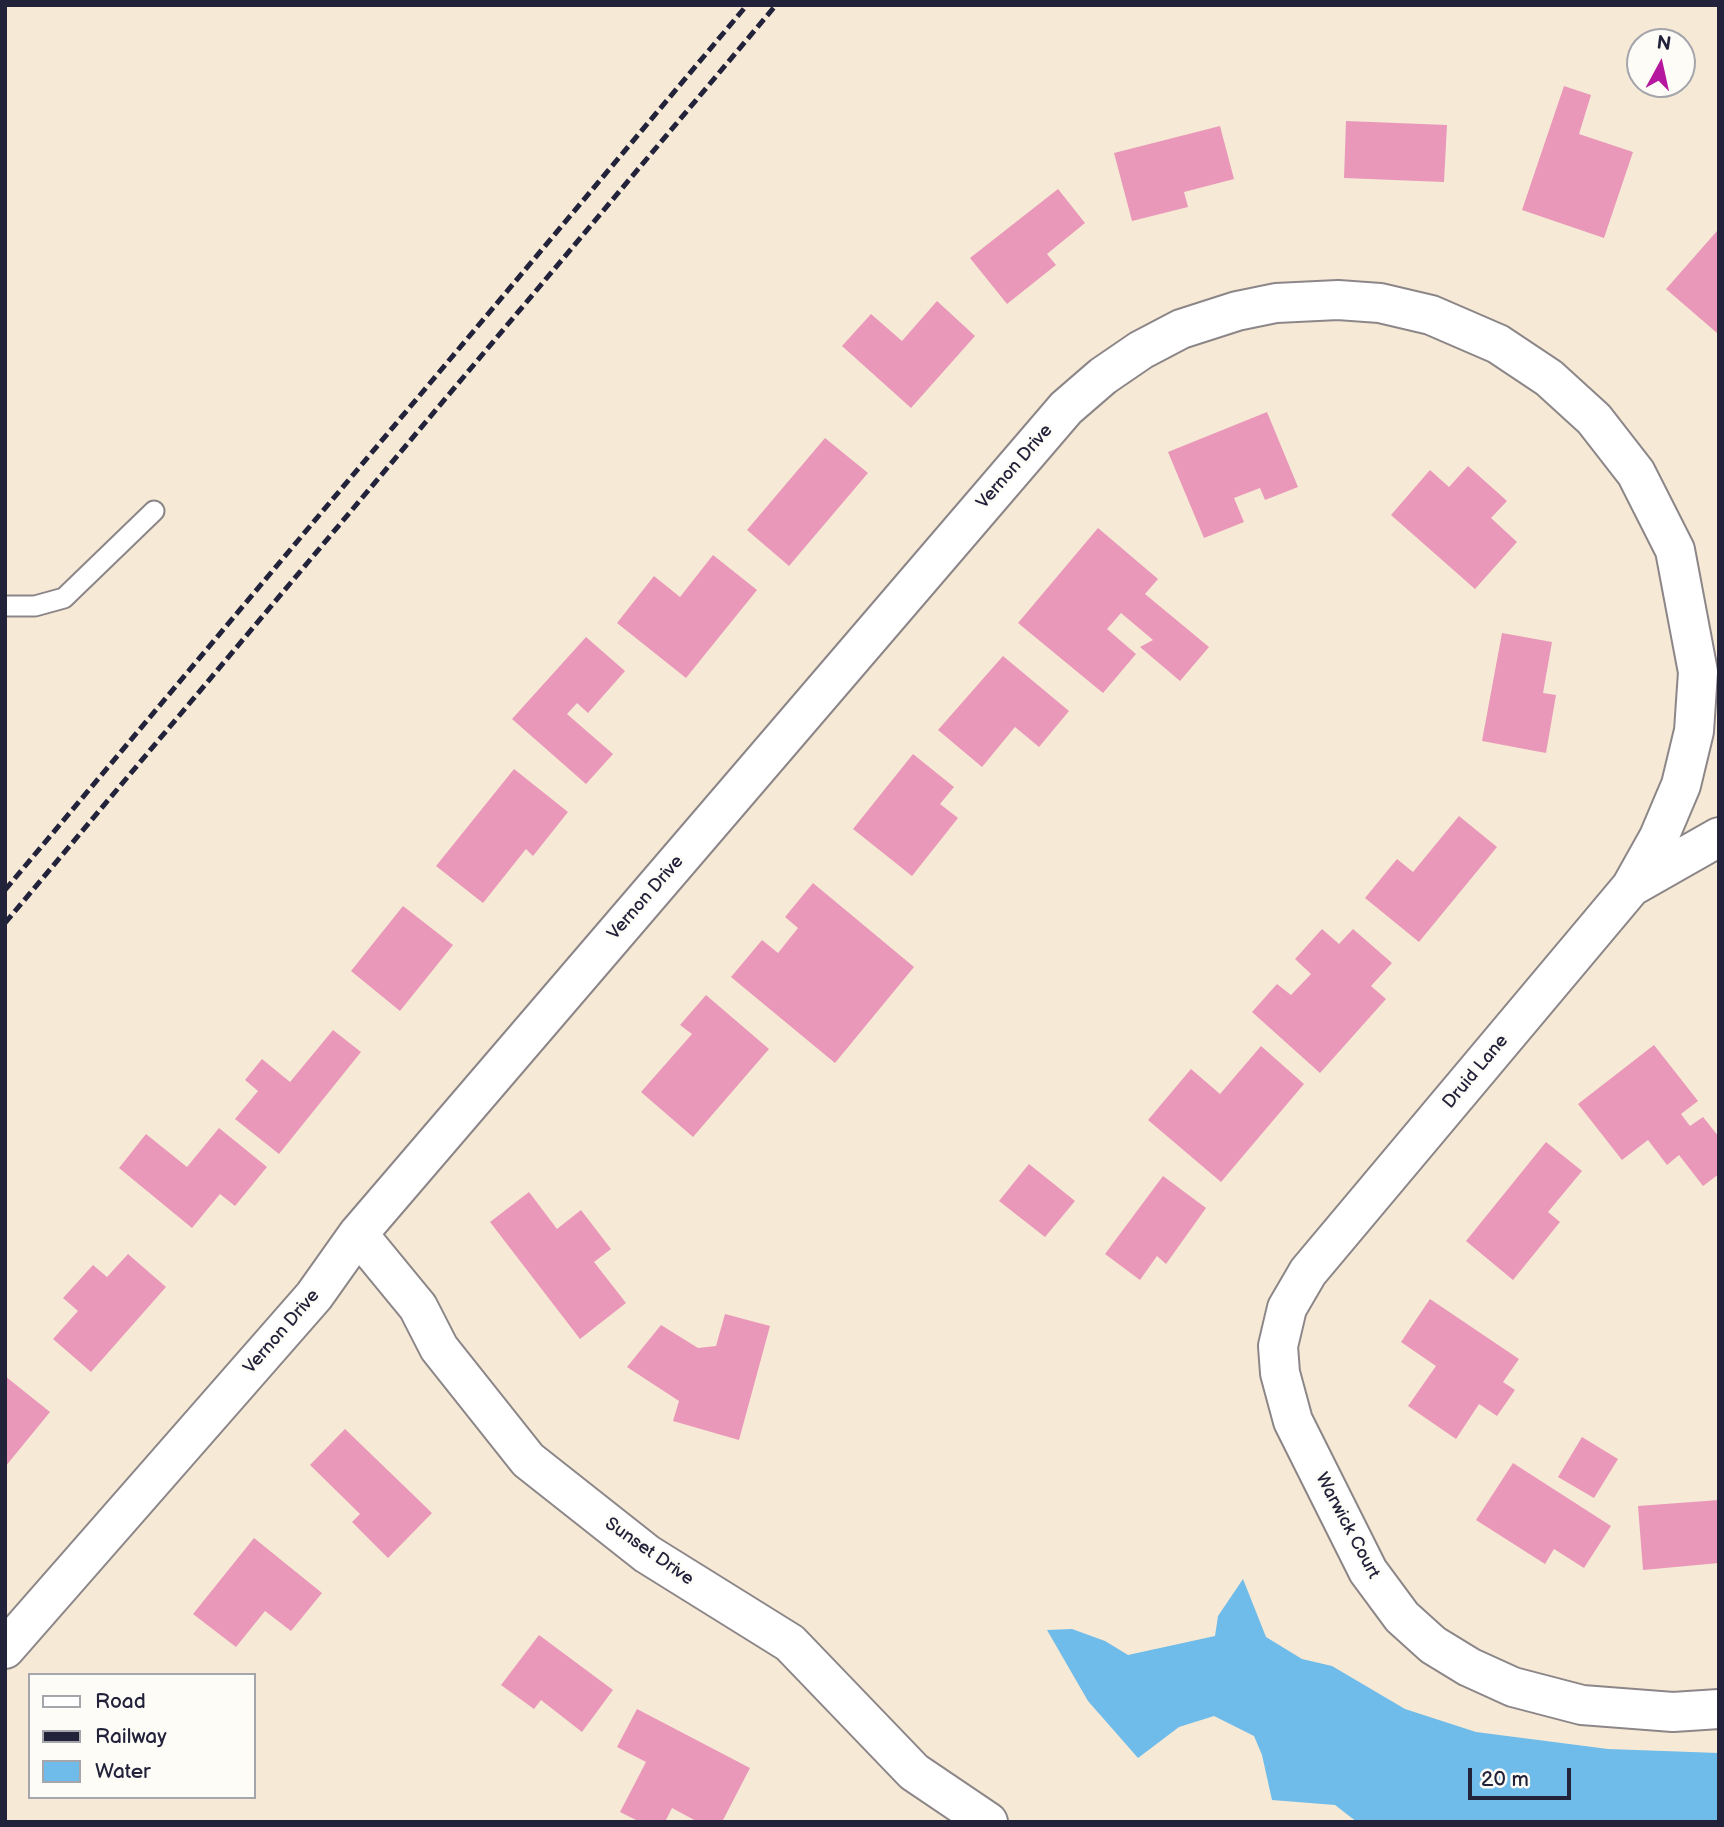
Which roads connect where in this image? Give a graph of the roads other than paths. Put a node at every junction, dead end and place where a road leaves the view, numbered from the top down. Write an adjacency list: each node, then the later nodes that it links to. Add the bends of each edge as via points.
1 (154, 511): 2 (lane, via 64,598 35,606)
2 (5, 606)
3 (1708, 687): 5 (street, Vernon Drive, via 1681,785 1659,838); 6 (street, Vernon Drive, via 1675,550 1636,473 1594,419 1549,378 1498,344 1431,315 1380,303 1276,303 1192,326 1141,350 1066,408)
4 (1719, 837): 5 (street, Druid Lane)
5 (1631, 887): 7 (street, Druid Lane, via 1308,1272 1287,1308)
6 (358, 1234): 8 (street, Vernon Drive, via 314,1296); 10 (street, Sunset Drive, via 418,1307 439,1348 528,1460 647,1555 790,1643 914,1772)
7 (1278, 1346): 9 (street, Warwick Court, via 1293,1420 1368,1571 1402,1618 1433,1645 1513,1687 1582,1705 1673,1712)
8 (5, 1649)
9 (1719, 1709)
10 (988, 1822)

